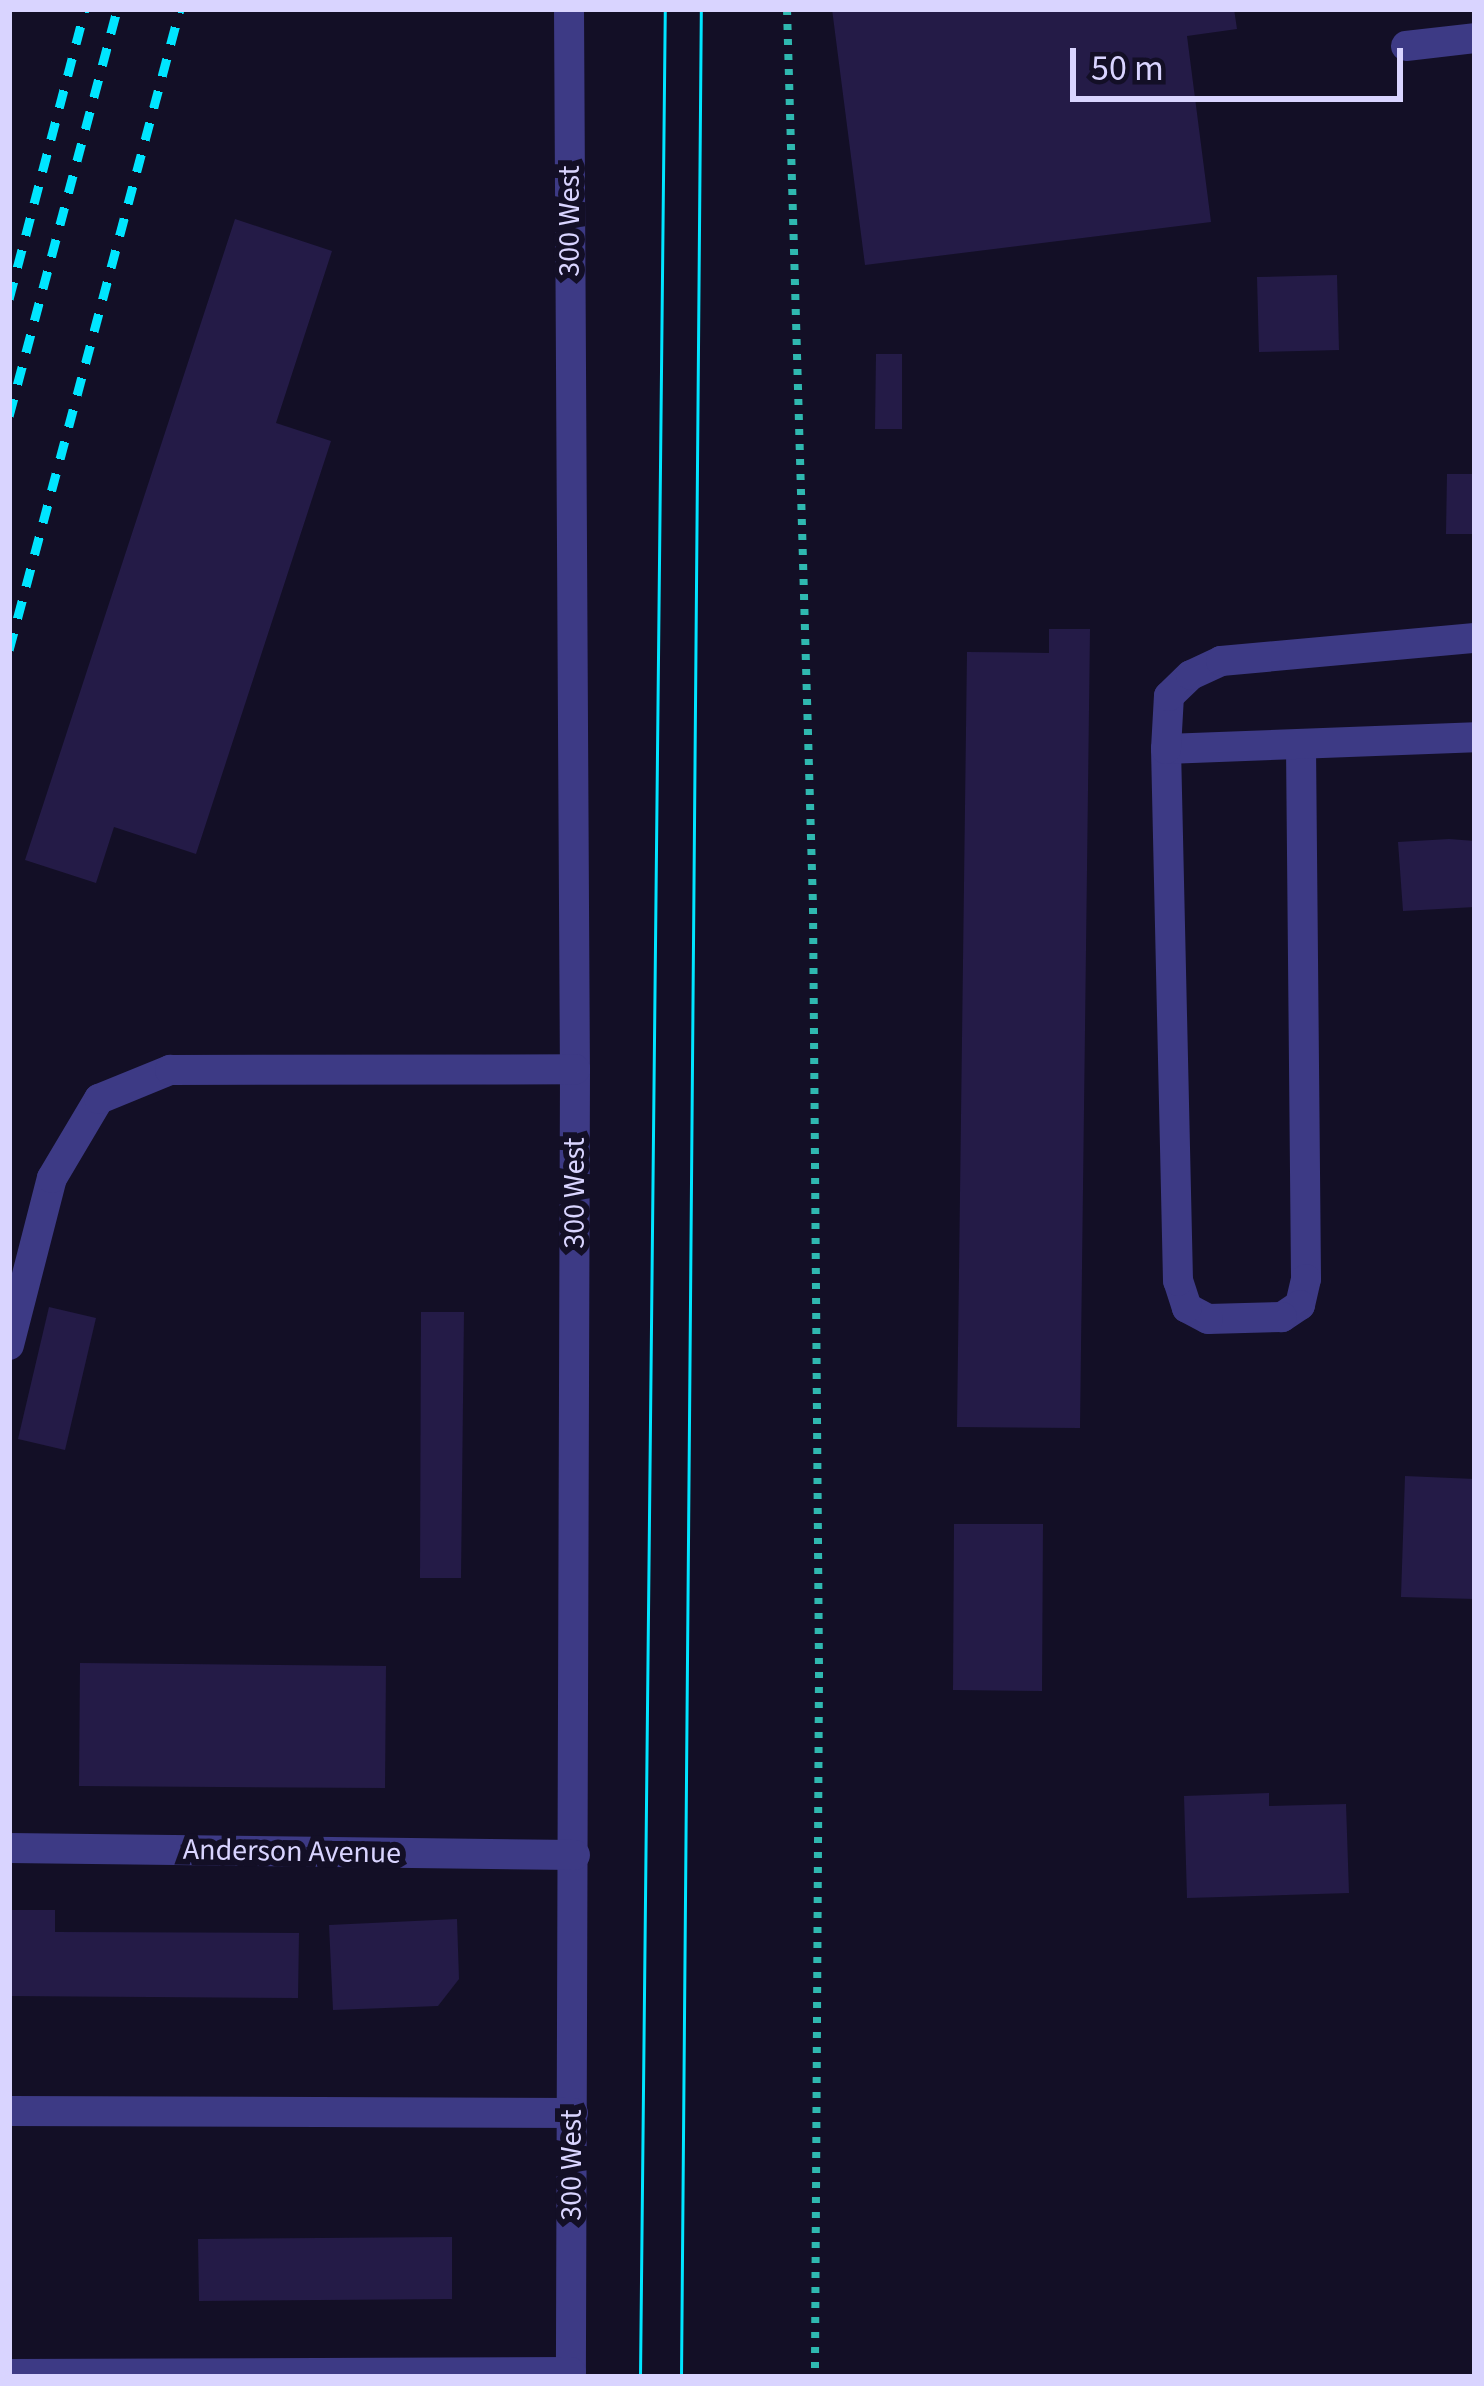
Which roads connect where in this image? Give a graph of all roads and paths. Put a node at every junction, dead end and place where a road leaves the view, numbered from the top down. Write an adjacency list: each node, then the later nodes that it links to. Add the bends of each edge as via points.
1 (568, 9): 9 (street, 300 West)
2 (787, 9): 17 (path, via 813,908)
3 (1475, 38): 4 (street)
4 (1406, 46)
5 (1475, 638): 8 (street, via 1221,661 1169,695)
6 (1475, 737): 7 (street)
7 (1301, 747): 8 (street); 8 (street, via 1306,1279 1300,1305 1282,1317 1208,1319 1187,1308 1178,1281)
8 (1166, 749)
9 (574, 1069): 10 (street, via 170,1070 99,1099 52,1178); 12 (street, 300 West)
10 (9, 1345)
11 (9, 1848): 12 (street, Anderson Avenue)
12 (575, 1855): 14 (street, 300 West)
13 (9, 2111): 14 (street)
14 (573, 2113): 16 (street, 300 West)
15 (9, 2374): 16 (street)
16 (571, 2374)
17 (815, 2377)

